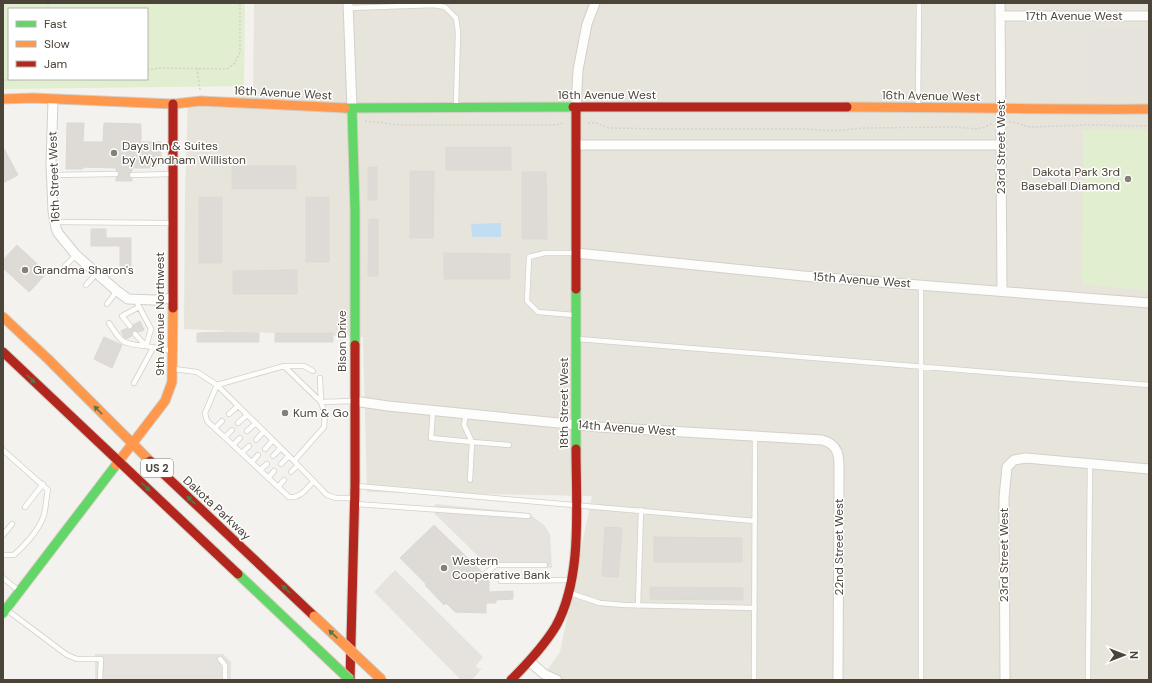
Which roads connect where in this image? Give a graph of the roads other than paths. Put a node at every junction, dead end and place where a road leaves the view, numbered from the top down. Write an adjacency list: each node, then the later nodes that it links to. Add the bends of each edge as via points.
1 (595, 3): 12 (street, via 587,24 578,70)
2 (919, 3): 13 (lane)
3 (1000, 3): 6 (street, 23rd Street West)
4 (435, 4): 5 (lane); 11 (lane, via 444,7 456,18)
5 (348, 5): 14 (street, Bison Drive)
6 (1000, 16): 7 (street, 17th Avenue West); 15 (street, 23rd Street West)
7 (1149, 16)
8 (3, 99): 9 (main road, 16th Avenue West)
9 (53, 100): 10 (main road, 16th Avenue West); 21 (street, 16th Street West)
10 (173, 104): 14 (main road, 16th Avenue West, via 200,101); 20 (main road, 9th Avenue Northwest)
11 (456, 107): 12 (main road, 16th Avenue West); 14 (main road, 16th Avenue West)
12 (576, 107): 13 (main road, 16th Avenue West); 17 (main road, 18th Street West)
13 (918, 107): 15 (main road, 16th Avenue West)
14 (352, 108): 55 (main road, Bison Drive, via 355,211)
15 (1000, 108): 16 (main road, 16th Avenue West); 18 (street, 23rd Street West)
16 (1149, 109)
17 (576, 144): 18 (street); 25 (main road, 18th Street West)
18 (1001, 145): 31 (street, 23rd Street West)
19 (116, 174): 21 (lane)
20 (173, 174): 22 (lane); 24 (main road, 9th Avenue Northwest)
21 (52, 175): 23 (street, 16th Street West)
22 (132, 175)
23 (55, 222): 24 (lane); 26 (street, 16th Street West, via 58,233)
24 (173, 223): 33 (main road, 9th Avenue Northwest)
25 (576, 253): 30 (street, 15th Avenue West); 37 (main road, 18th Street West); 37 (lane, via 545,253 529,257 527,301 538,312)
26 (76, 255): 27 (lane); 28 (street, 16th Street West)
27 (65, 266)
28 (97, 273): 29 (lane); 32 (street, 16th Street West)
29 (86, 285)
30 (921, 285): 31 (street, 15th Avenue West); 48 (lane)
31 (1002, 291): 34 (street, 15th Avenue West)
32 (117, 292): 35 (street, 16th Street West); 36 (lane)
33 (173, 298): 35 (street, 16th Street West); 45 (main road, 9th Avenue Northwest)
34 (1149, 302)
35 (137, 303): 40 (lane, via 122,316); 43 (lane, via 151,329)
36 (107, 304)
37 (576, 315): 42 (main road, 18th Street West)
38 (3, 317): 77 (main road, Dakota Parkway / US 2, one-way to 38)
39 (109, 323): 43 (lane, via 121,341)
40 (130, 326)
41 (135, 334): 43 (lane)
42 (576, 339): 48 (lane); 65 (main road, 18th Street West)
43 (146, 346): 44 (lane)
44 (153, 348): 45 (lane); 52 (lane)
45 (173, 351): 49 (main road, 9th Avenue Northwest)
46 (3, 352): 88 (main road, US 2, one-way to 88)
47 (284, 366): 50 (lane, via 304,366); 53 (lane); 56 (lane)
48 (921, 366): 54 (lane); 139 (lane)
49 (172, 369): 53 (lane, via 197,372); 77 (main road, 9th Avenue Northwest, via 172,382 165,401)
50 (313, 371)
51 (320, 378): 56 (lane)
52 (134, 382)
53 (217, 385): 57 (lane); 66 (lane, via 206,413 207,421)
54 (1149, 385)
55 (354, 401): 56 (lane); 58 (street, 14th Avenue West); 103 (main road, Bison Drive)
56 (321, 402): 90 (lane, via 325,414 324,427)
57 (238, 406): 60 (lane); 61 (lane)
58 (433, 410): 59 (street, 14th Avenue West); 76 (lane, via 431,438)
59 (466, 413): 65 (street, 14th Avenue West); 76 (lane, via 464,425)
60 (229, 414)
61 (247, 415): 63 (lane); 64 (lane)
62 (222, 421): 66 (lane)
63 (238, 423)
64 (256, 423): 68 (lane); 69 (lane)
65 (576, 424): 70 (street, 14th Avenue West); 106 (main road, 18th Street West)
66 (215, 428): 71 (lane)
67 (232, 430): 71 (lane)
68 (247, 431)
69 (264, 431): 74 (lane); 75 (lane)
70 (755, 436): 73 (street, 14th Avenue West); 110 (lane)
71 (224, 437): 78 (lane)
72 (240, 438): 78 (lane)
73 (805, 439): 138 (street, 22nd Street West, via 830,442 836,448 838,456)
74 (256, 440)
75 (273, 440): 81 (lane); 82 (lane)
76 (472, 442): 79 (lane); 100 (lane)
77 (132, 444): 88 (main road, 9th Avenue Northwest); 134 (main road, Dakota Parkway / US 2, one-way to 77, bridge)
78 (233, 445): 84 (lane)
79 (509, 445)
80 (249, 446): 84 (lane)
81 (281, 448): 86 (lane); 87 (lane)
82 (265, 449)
83 (3, 450): 102 (lane)
84 (242, 453): 89 (lane)
85 (258, 455): 89 (lane)
86 (273, 456)
87 (289, 456): 90 (lane); 92 (lane)
88 (119, 461): 118 (main road, US 2, one-way to 118); 120 (main road, 9th Avenue Northwest)
89 (252, 462): 95 (lane)
90 (296, 463): 97 (lane); 101 (lane)
91 (267, 464): 95 (lane)
92 (281, 464)
93 (1090, 464): 94 (street); 140 (street, 23rd Street West, via 1026,458 1014,460 1007,467 1004,498); 141 (lane)
94 (1149, 469)
95 (260, 470): 98 (lane)
96 (274, 471): 98 (lane)
97 (291, 472)
98 (268, 478): 104 (lane)
99 (284, 480): 104 (lane)
100 (470, 480)
101 (314, 482): 104 (lane, via 294,498 289,497); 105 (lane, via 327,495)
102 (42, 484): 107 (lane); 113 (lane, via 48,490 44,515 22,548 14,555)
103 (355, 486): 105 (main road, Bison Drive); 106 (lane)
104 (278, 487)
105 (355, 501): 109 (lane); 129 (main road, Bison Drive)
106 (577, 504): 108 (lane); 117 (main road, 18th Street West, via 576,549)
107 (25, 507)
108 (641, 510): 110 (lane); 123 (lane)
109 (528, 516)
110 (755, 521): 124 (lane)
111 (12, 524): 112 (lane)
112 (3, 535)
113 (3, 555)
114 (545, 565): 115 (lane, via 496,565)
115 (486, 573)
116 (3, 578): 120 (lane)
117 (571, 580): 119 (lane); 121 (main road, 18th Street West)
118 (246, 581): 122 (main road); 132 (main road, US 2, bridge)
119 (501, 581)
120 (20, 591): 125 (main road, 9th Avenue Northwest)
121 (568, 593): 123 (lane, via 600,603); 128 (main road, 18th Street West, via 559,620 551,634)
122 (277, 598)
123 (638, 606): 124 (lane)
124 (755, 608): 137 (lane)
125 (5, 611): 130 (lane, via 68,655 77,659 101,659)
126 (343, 656): 129 (main road)
127 (220, 659): 131 (lane, via 224,664)
128 (529, 661): 135 (main road, 18th Street West); 136 (street, via 544,674)
129 (350, 663): 132 (main road, Bison Drive); 133 (main road)
130 (100, 680)
131 (225, 680)
132 (350, 680)
133 (369, 680)
134 (382, 680)
135 (511, 680)
136 (557, 680)
137 (754, 680)
138 (838, 680)
139 (921, 680)
140 (1005, 680)
141 (1088, 680)

